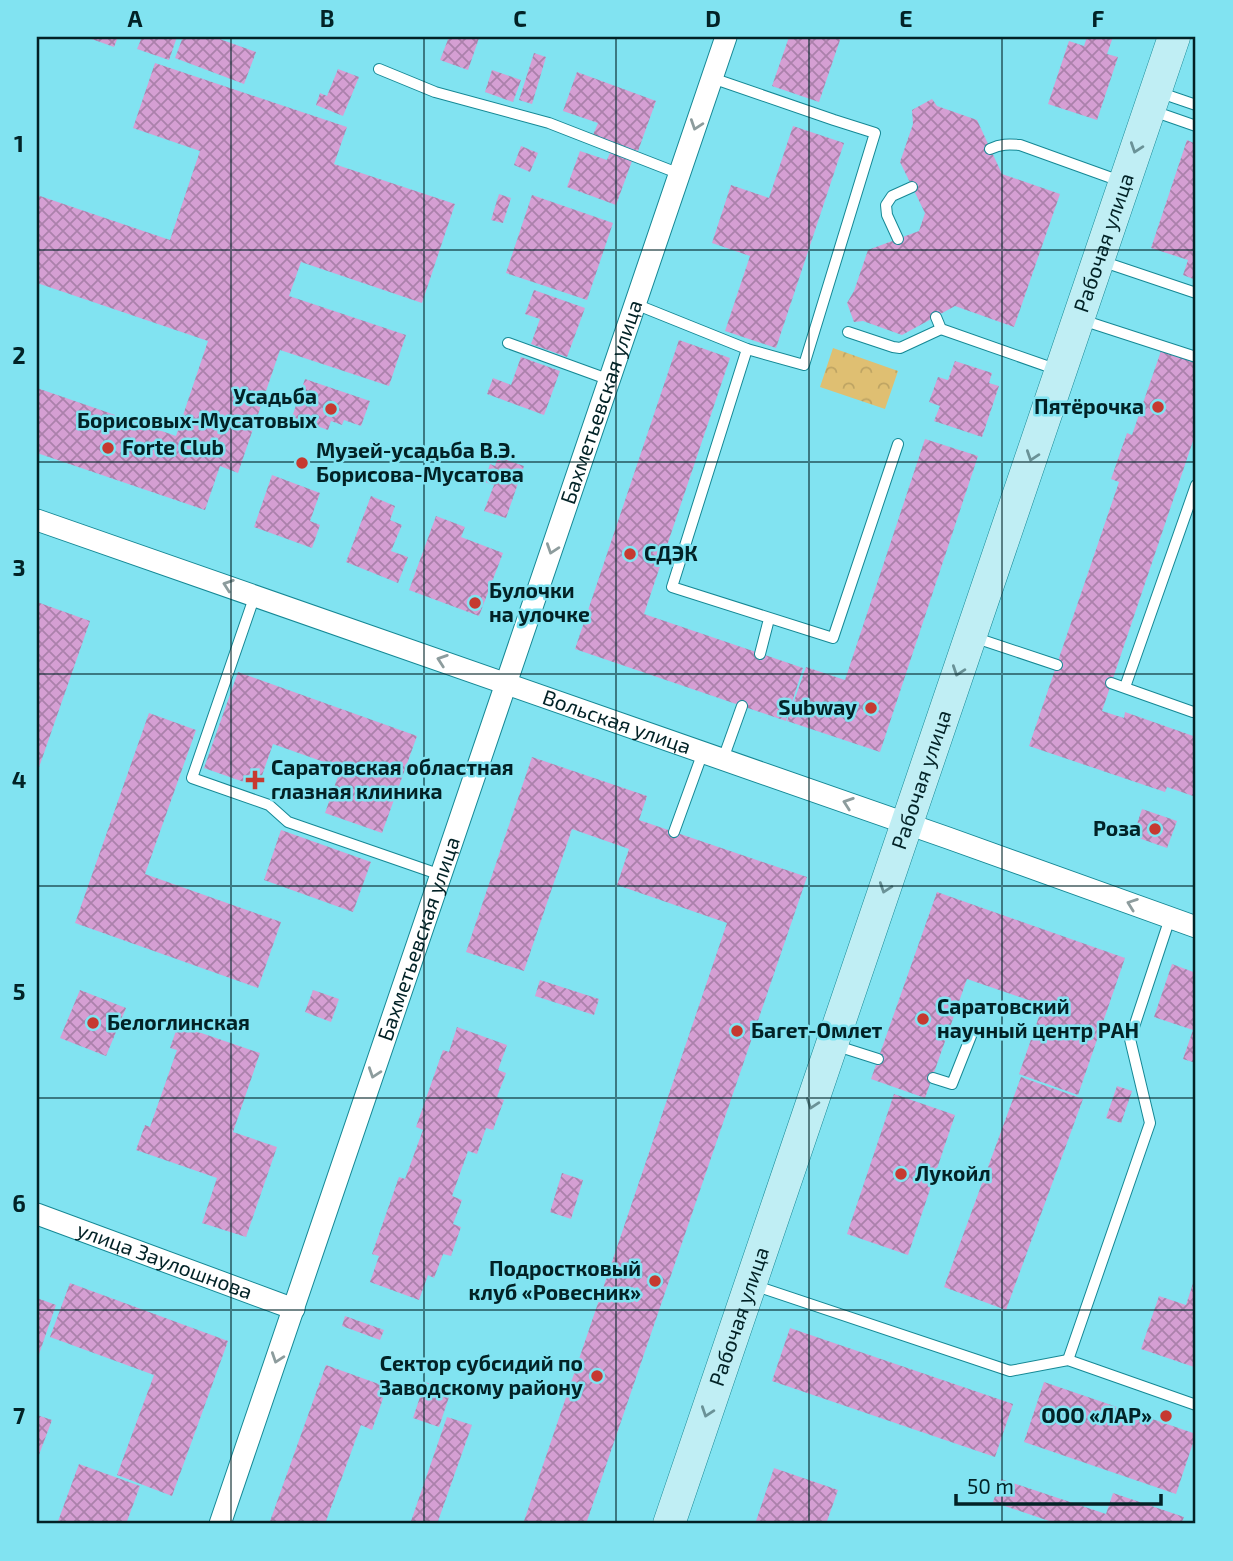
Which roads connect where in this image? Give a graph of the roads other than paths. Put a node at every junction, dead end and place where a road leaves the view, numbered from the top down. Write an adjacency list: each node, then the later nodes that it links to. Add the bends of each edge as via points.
1 (726, 37): 4 (street, Бахметьевская улица)
2 (1174, 37): 5 (street, Рабочая улица)
3 (379, 69): 9 (lane, via 435,92 549,123)
4 (712, 78): 9 (street, Бахметьевская улица, one-way to 9); 21 (lane, via 875,132 804,365)
5 (1152, 100): 6 (lane); 7 (lane); 10 (street, Рабочая улица, one-way to 10)
6 (1196, 105)
7 (1196, 126)
8 (990, 149): 10 (lane, via 1020,145)
9 (680, 174): 15 (street, Бахметьевская улица)
10 (1125, 182): 13 (street, Рабочая улица)
11 (912, 187): 12 (lane, via 892,196 886,205)
12 (898, 239)
13 (1098, 260): 14 (lane); 17 (street, Рабочая улица)
14 (1196, 293)
15 (635, 304): 21 (lane); 24 (street, Бахметьевская улица)
16 (936, 317): 18 (lane)
17 (1078, 318): 22 (lane); 23 (street, Рабочая улица)
18 (941, 329): 19 (lane, via 900,348); 23 (lane)
19 (848, 332)
20 (508, 343): 24 (lane)
21 (747, 349): 29 (lane, via 672,587)
22 (1196, 357)
23 (1060, 371): 30 (street, Рабочая улица, one-way to 30)
24 (610, 380): 33 (street, Бахметьевская улица, one-way to 33)
25 (898, 444): 29 (lane, via 832,638)
26 (1196, 485): 35 (lane)
27 (37, 520): 28 (street, Вольская улица, one-way to 27)
28 (255, 595): 33 (street, Вольская улица, one-way to 28); 41 (lane, via 192,778 269,805 288,822)
29 (769, 619): 31 (lane)
30 (971, 636): 32 (lane); 39 (street, Рабочая улица, one-way to 39)
31 (760, 654)
32 (1057, 665)
33 (507, 683): 38 (street, Вольская улица); 41 (street, Бахметьевская улица)
34 (1111, 683): 35 (lane)
35 (1125, 687): 37 (lane)
36 (742, 706): 38 (lane)
37 (1192, 712)
38 (713, 756): 39 (street, Вольская улица, one-way to 38); 40 (lane)
39 (907, 823): 42 (street, Вольская улица, one-way to 39); 45 (street, Рабочая улица, one-way to 45)
40 (674, 832)
41 (442, 875): 50 (street, Бахметьевская улица, one-way to 50)
42 (1170, 918): 43 (street, Вольская улица); 51 (lane, via 1130,1039 1150,1123)
43 (1196, 927)
44 (973, 1031): 47 (lane, via 952,1084)
45 (832, 1044): 46 (lane); 49 (street, Рабочая улица, one-way to 49)
46 (878, 1059)
47 (933, 1077)
48 (37, 1214): 50 (street, улица Заулошнова)
49 (751, 1284): 51 (lane, via 1010,1371); 54 (street, Рабочая улица, one-way to 54)
50 (294, 1309): 53 (street, Бахметьевская улица, one-way to 53)
51 (1068, 1360): 52 (lane)
52 (1196, 1405)
53 (220, 1524)
54 (669, 1524)

